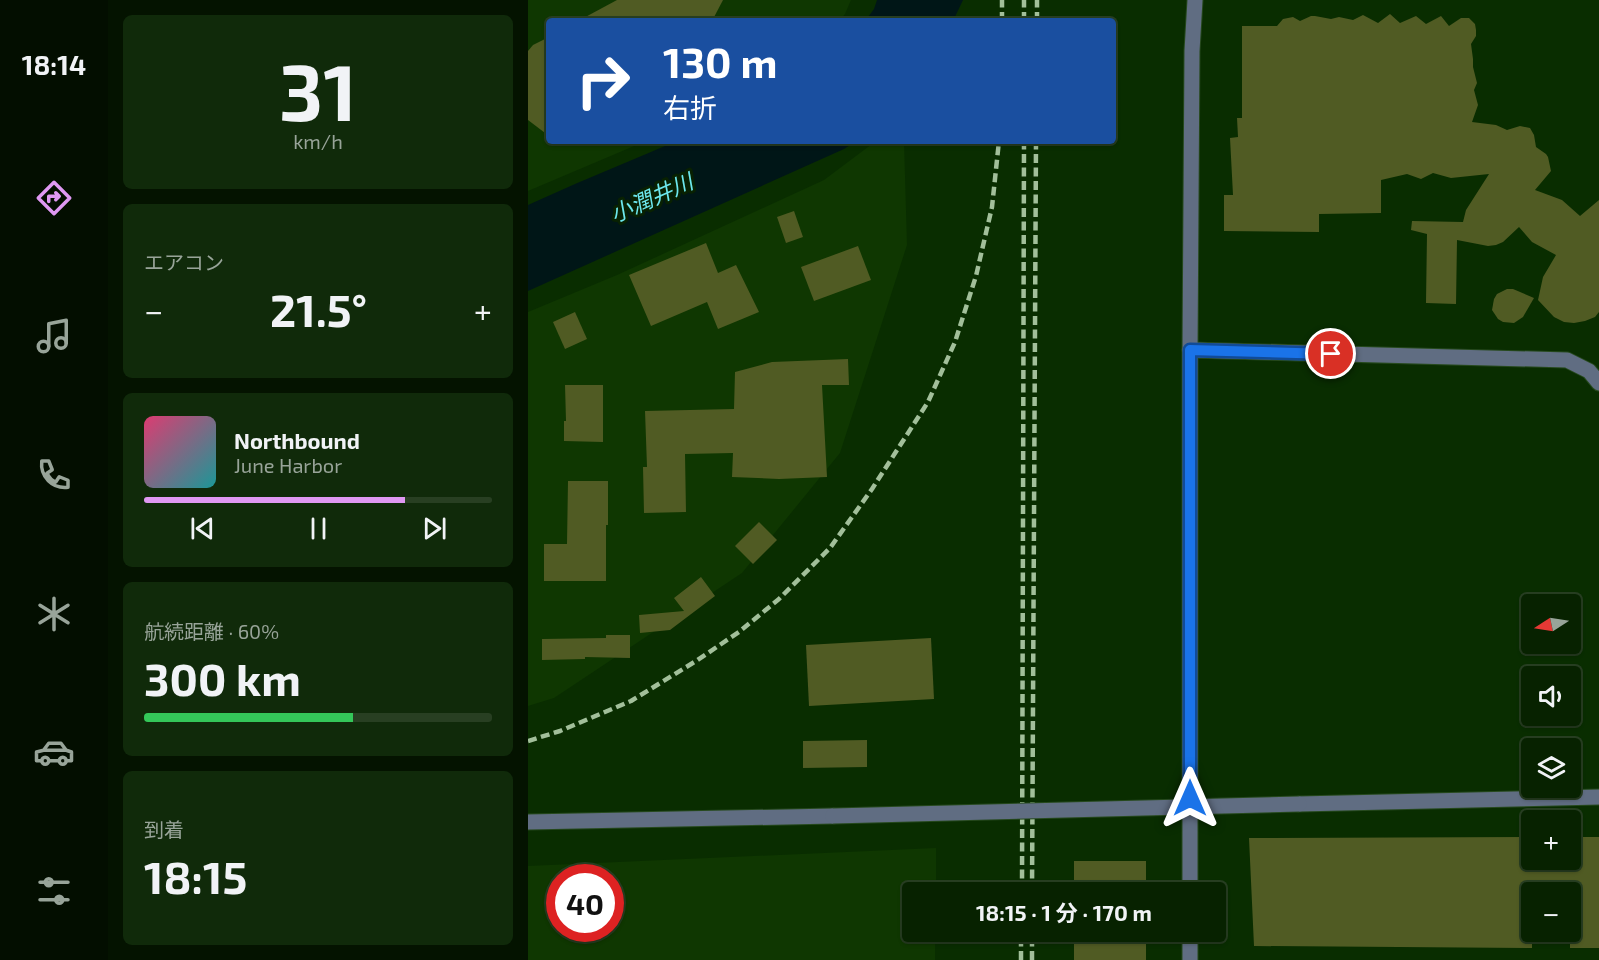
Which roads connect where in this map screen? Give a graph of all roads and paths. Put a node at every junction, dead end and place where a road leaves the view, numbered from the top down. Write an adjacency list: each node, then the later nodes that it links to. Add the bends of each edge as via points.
1 (1189, 0): 3 (street)
2 (1195, 0): 3 (street)
3 (1192, 51): 4 (street)
4 (1190, 350): 5 (street, via 1567,360 1589,371); 8 (street)
5 (1599, 383)
6 (1599, 797): 7 (street, bridge)
7 (528, 822)
8 (1190, 882)
9 (1190, 942): 10 (street)
10 (1190, 960)

